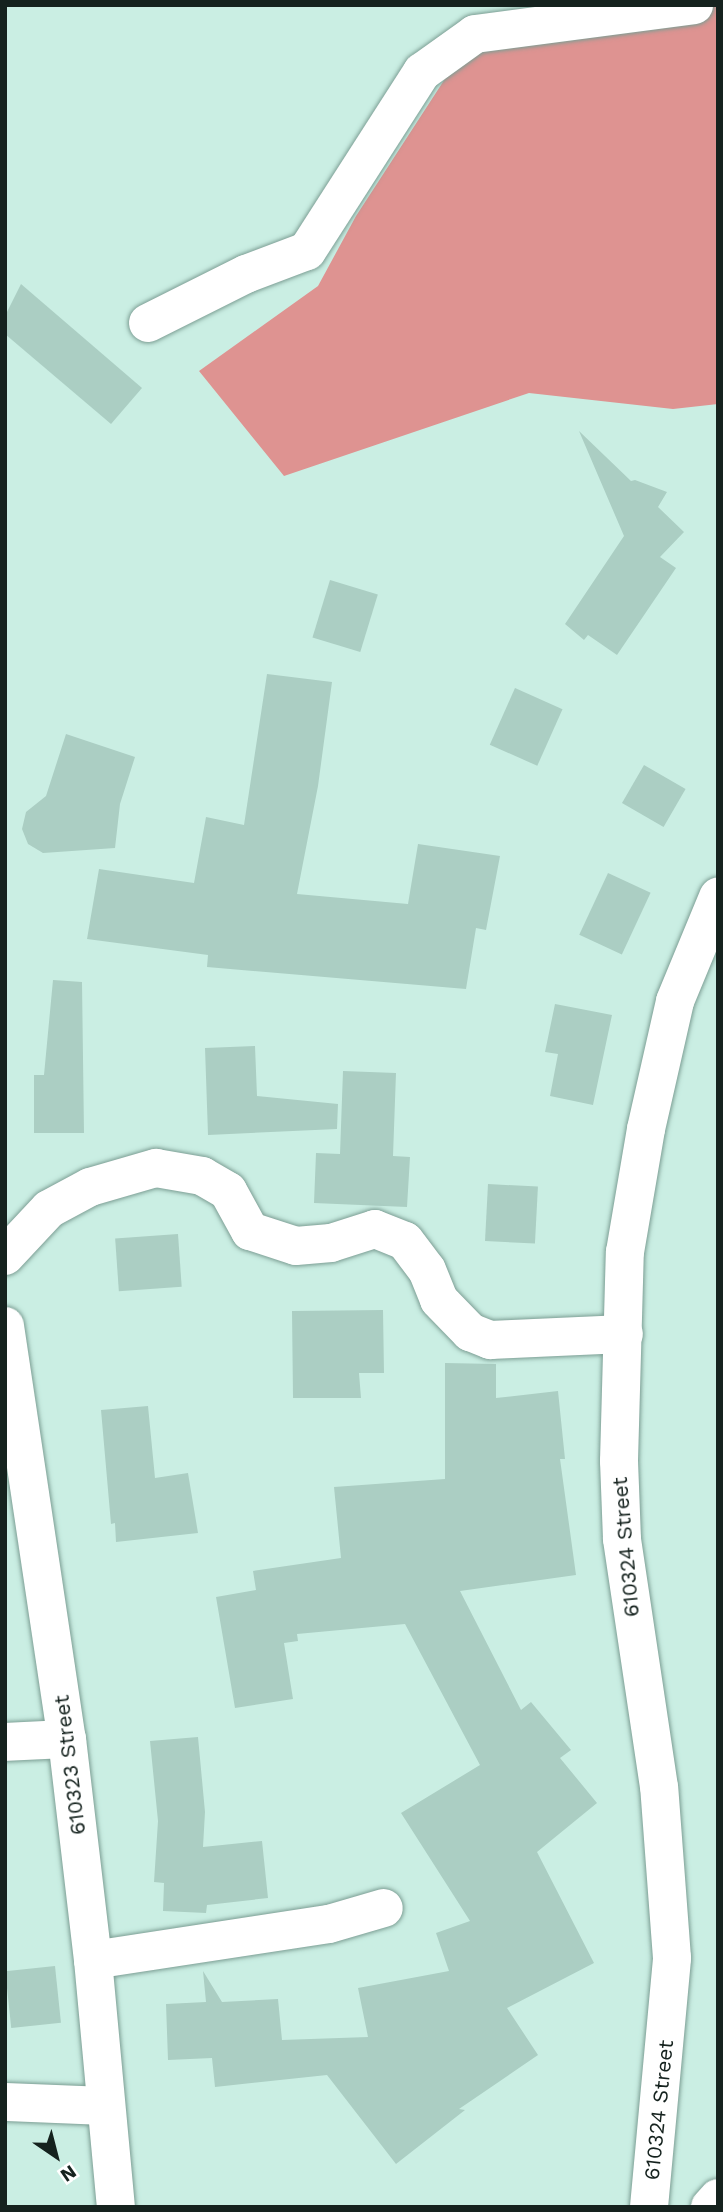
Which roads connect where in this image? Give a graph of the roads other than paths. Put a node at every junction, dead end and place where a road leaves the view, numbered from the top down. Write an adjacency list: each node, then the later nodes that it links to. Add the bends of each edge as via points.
1 (694, 5): 2 (street, via 475,34 422,72 307,251 246,274)
2 (148, 323)
3 (718, 898): 6 (street, 610324 Street, via 675,1001 646,1129 625,1252)
4 (5, 1256): 6 (street, via 49,1209 90,1187 156,1168 202,1176 228,1191 250,1231 296,1246 331,1243 375,1229 405,1241 427,1270 439,1300 470,1332 490,1340)
5 (5, 1326): 7 (street, 610323 Street)
6 (624, 1334): 16 (street, 610324 Street, via 619,1461 622,1539 659,1787 673,1958)
7 (11, 1407): 8 (street, 610323 Street)
8 (68, 1739): 9 (street); 11 (street, 610323 Street)
9 (5, 1742)
10 (384, 1908): 11 (street, via 328,1924)
11 (93, 1961): 13 (street, 610323 Street)
12 (5, 2102): 13 (street)
13 (105, 2106): 15 (street, 610323 Street)
14 (718, 2198): 17 (street)
15 (116, 2207)
16 (649, 2207)
17 (710, 2207)

